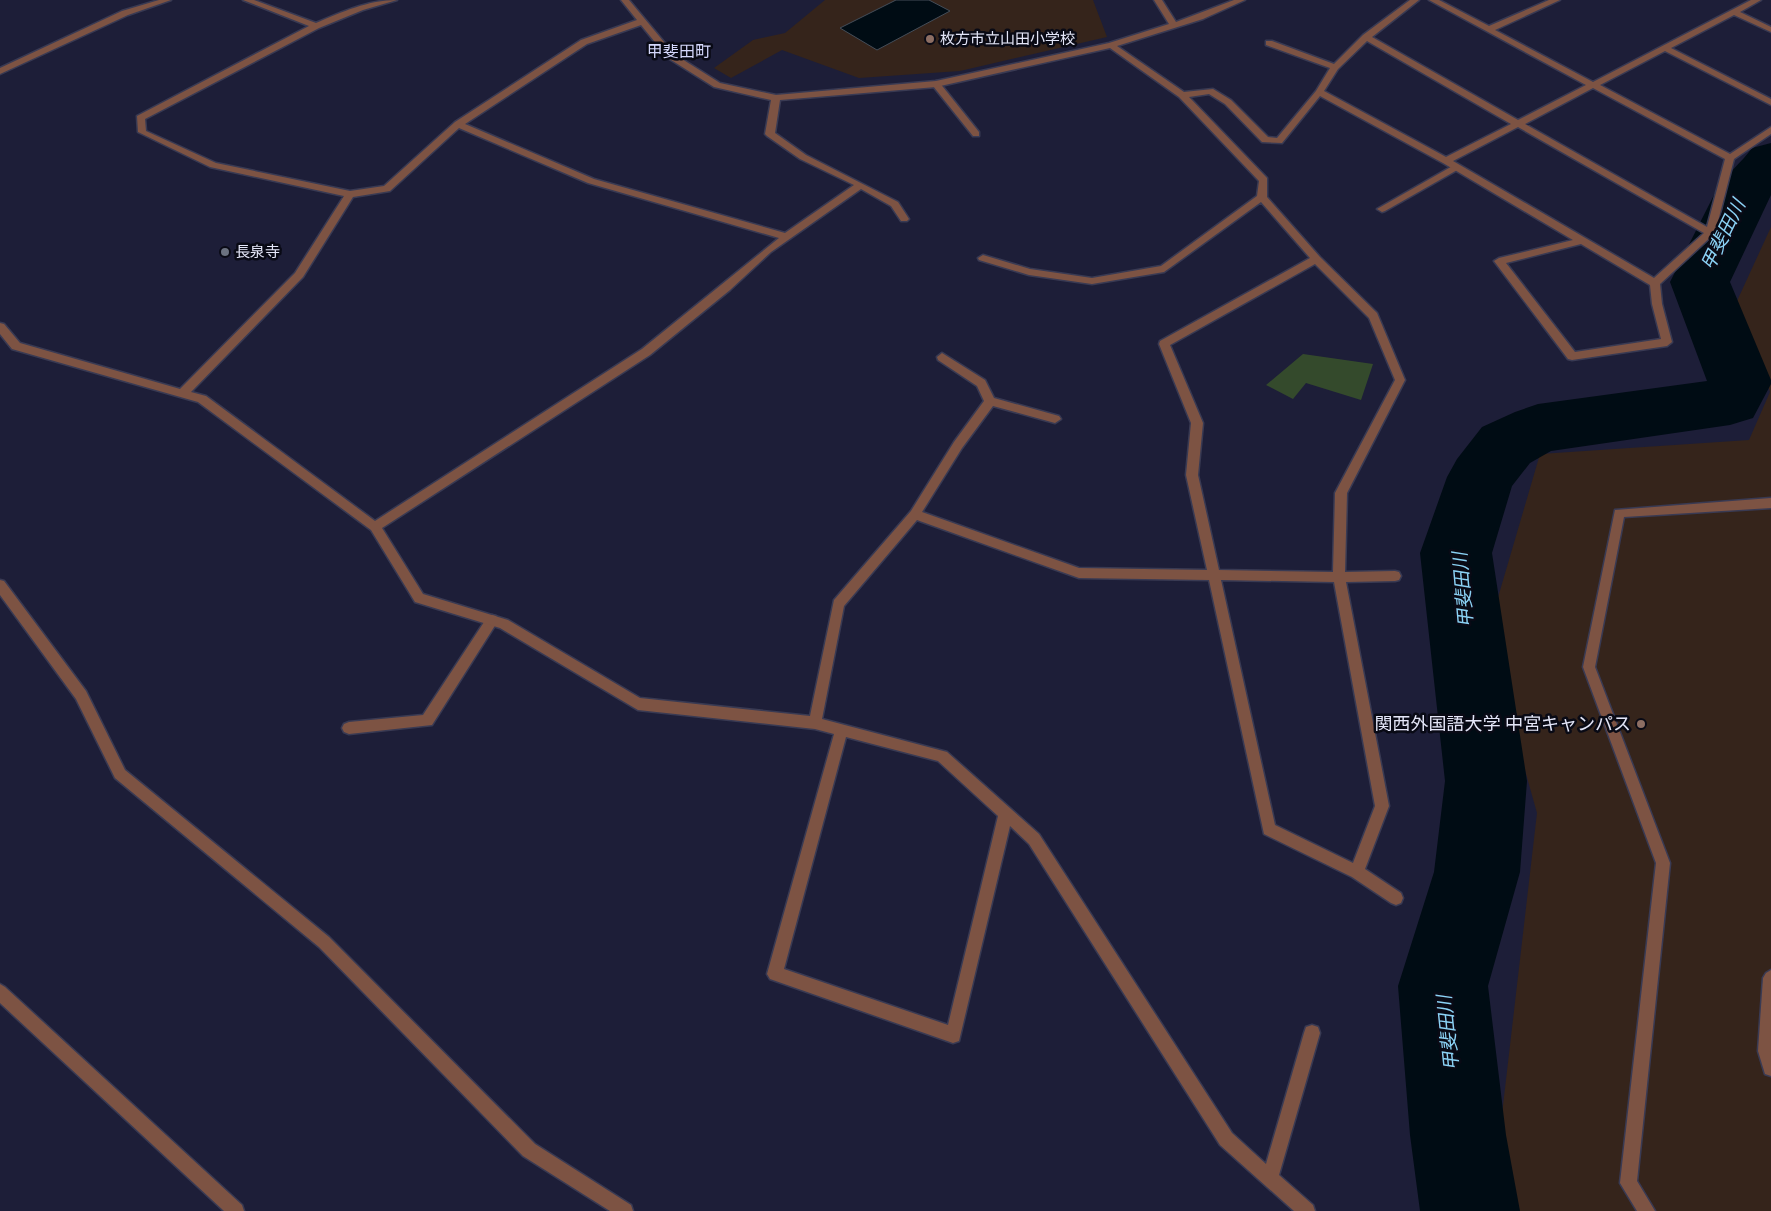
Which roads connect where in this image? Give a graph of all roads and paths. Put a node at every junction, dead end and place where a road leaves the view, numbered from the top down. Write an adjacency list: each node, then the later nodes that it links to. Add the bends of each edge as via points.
1 (167, 0): 22 (street, via 125,13)
2 (247, 0): 14 (street)
3 (393, 0): 14 (street, via 360,8)
4 (625, 0): 12 (street)
5 (1158, 0): 13 (street)
6 (1241, 0): 13 (street)
7 (1415, 0): 17 (street)
8 (1433, 0): 15 (street)
9 (1556, 0): 15 (street)
10 (1757, 0): 11 (street)
11 (1734, 12): 16 (street); 20 (street)
12 (643, 21): 27 (street, via 671,56 717,85); 29 (street, via 584,42)
13 (1174, 25): 19 (street)
14 (316, 26): 37 (street, via 140,118 142,132 213,165)
15 (1489, 29): 24 (street)
16 (1771, 30)
17 (1366, 37): 21 (street); 30 (street)
18 (1268, 43): 21 (street)
19 (1111, 45): 23 (street); 26 (street)
20 (1665, 48): 24 (street); 28 (street)
21 (1335, 67): 25 (street)
22 (0, 71)
23 (936, 84): 27 (street); 32 (street)
24 (1593, 85): 30 (street); 33 (street)
25 (1319, 92): 26 (street, via 1279,141 1265,140 1228,102 1210,91); 34 (street)
26 (1182, 95): 38 (street, via 1264,180)
27 (776, 98): 36 (street, via 770,134 803,157)
28 (1771, 102)
29 (458, 124): 37 (street, via 387,189); 42 (street, via 591,182)
30 (1518, 124): 34 (street); 41 (street)
31 (1771, 130): 33 (street)
32 (976, 134)
33 (1730, 158): 41 (street)
34 (1446, 161): 35 (street)
35 (1456, 167): 39 (street); 43 (street)
36 (861, 185): 40 (street, via 895,204); 42 (street)
37 (350, 194): 49 (street, via 299,275)
38 (1262, 197): 44 (street, via 1164,269 1092,281 1029,272); 45 (street)
39 (1382, 209)
40 (904, 219)
41 (1710, 234): 46 (street)
42 (787, 237): 54 (street, via 646,352)
43 (1581, 240): 46 (street); 46 (street, via 1499,261 1572,356 1667,342)
44 (983, 258)
45 (1316, 259): 55 (street, via 1164,344 1197,423 1192,475); 57 (street, via 1373,316 1400,380 1341,493)
46 (1655, 283)
47 (0, 327): 49 (street, via 16,346)
48 (942, 357): 50 (street, via 981,383)
49 (183, 393): 54 (street, via 202,399)
50 (990, 400): 51 (street); 53 (street)
51 (1055, 419)
52 (1771, 503): 74 (street, via 1619,513 1589,667 1664,863 1628,1183)
53 (915, 514): 55 (street, via 1079,573); 60 (street, via 838,604)
54 (375, 527): 59 (street, via 419,598)
55 (1214, 574): 57 (street); 64 (street, via 1269,829)
56 (1395, 576): 57 (street)
57 (1339, 577): 64 (street, via 1382,806)
58 (0, 585): 72 (street, via 81,695 120,774 324,942 529,1150)
59 (492, 620): 60 (street, via 504,624 638,704); 61 (street, via 427,721)
60 (815, 723): 62 (street)
61 (348, 728)
62 (841, 731): 63 (street, via 942,756); 63 (street, via 775,974 953,1035)
63 (1006, 813): 70 (street, via 1034,839 1226,1139)
64 (1357, 872): 65 (street)
65 (1396, 898)
66 (1771, 978): 69 (street, via 1766,1051)
67 (0, 992): 71 (street)
68 (1312, 1033): 70 (street)
69 (1771, 1068)
70 (1270, 1179): 73 (street)
71 (236, 1211)
72 (625, 1211)
73 (1307, 1211)
74 (1647, 1211)

